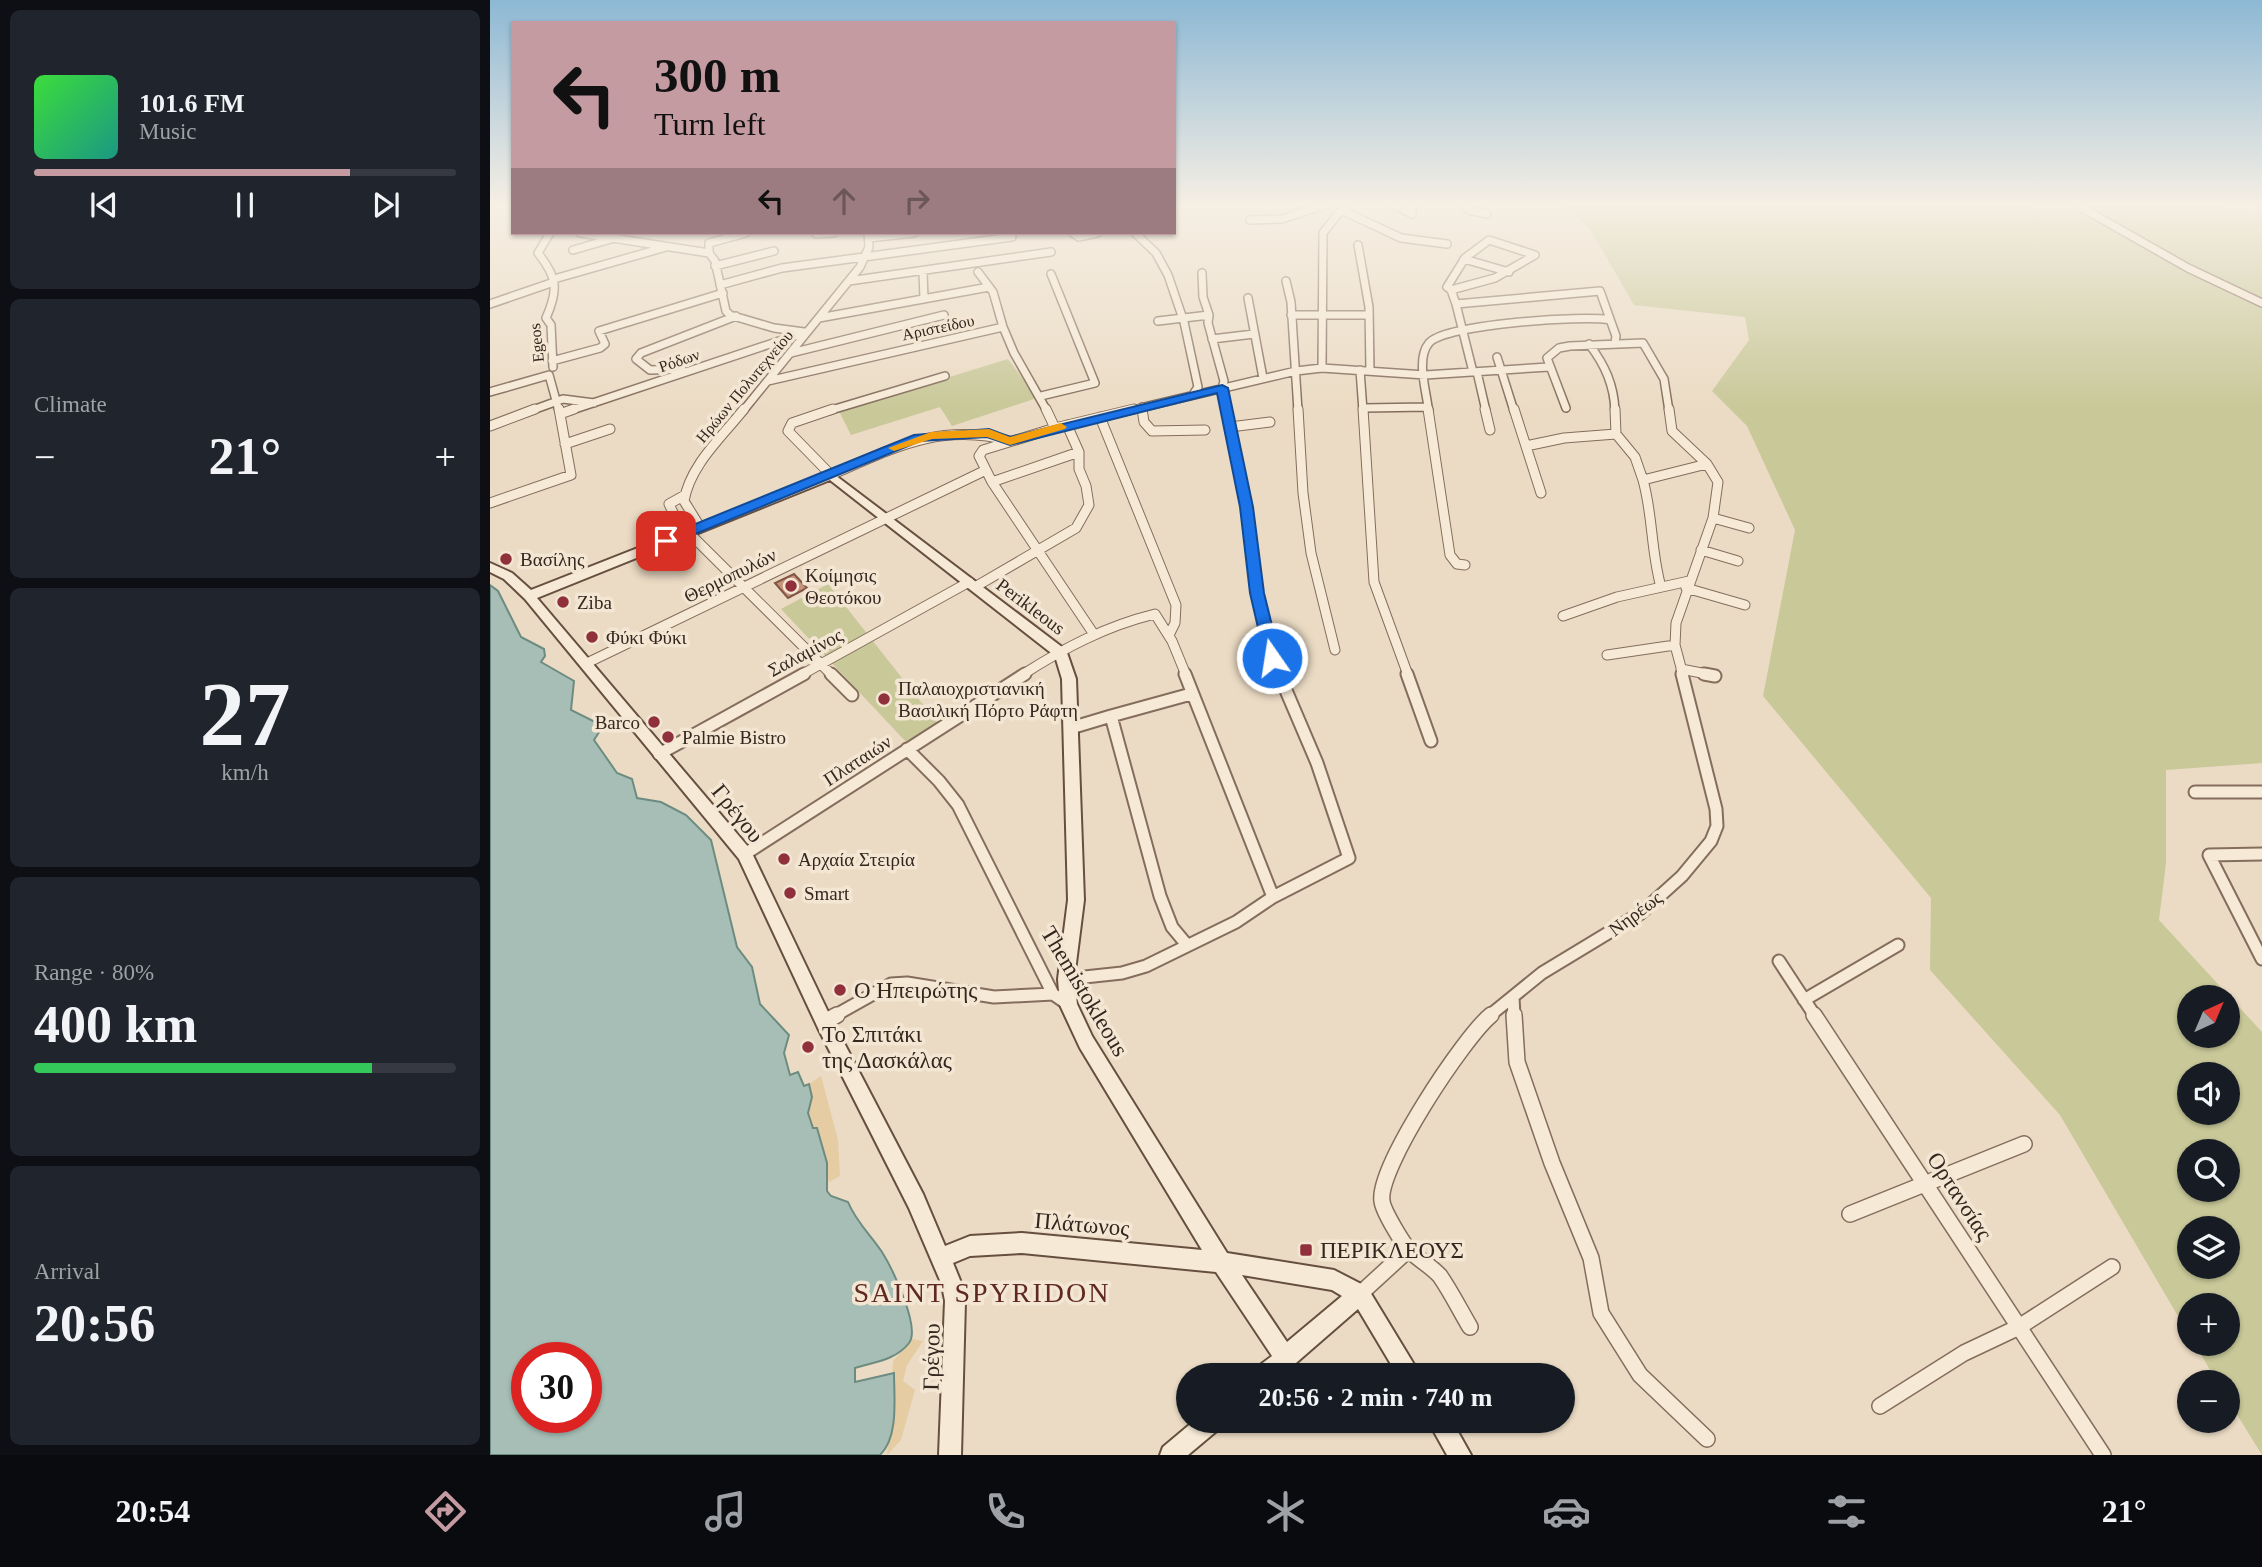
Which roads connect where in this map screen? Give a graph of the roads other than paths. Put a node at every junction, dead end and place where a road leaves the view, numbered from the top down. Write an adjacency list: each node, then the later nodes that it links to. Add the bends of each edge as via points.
1 (923, 272): 25 (street)
2 (553, 273): 17 (street)
3 (581, 273): 17 (street)
4 (717, 273): 20 (street)
5 (764, 273): 20 (street)
6 (854, 273): 18 (street, Ηρώων Πολυτεχνείου)
7 (916, 273): 18 (street)
8 (979, 273): 21 (street)
9 (1165, 273): 36 (street)
10 (1202, 273): 31 (street)
11 (1322, 273): 30 (street)
12 (1364, 273): 33 (street)
13 (1456, 273): 22 (street, via 1447,287)
14 (1507, 273): 22 (street, via 1481,286)
15 (2198, 273): 26 (street)
16 (1051, 274): 66 (street, via 1095,383)
17 (554, 281): 27 (street); 48 (street, Egeos, via 554,301 546,318 551,326)
18 (849, 281): 35 (street, Ηρώων Πολυτεχνείου)
19 (1286, 281): 32 (street)
20 (720, 285): 23 (street)
21 (989, 287): 25 (street); 39 (street)
22 (1451, 290): 28 (street)
23 (723, 293): 34 (street, via 726,311); 48 (street, via 599,331 605,344 600,348)
24 (1248, 298): 42 (street)
25 (924, 299): 35 (street)
26 (2262, 303)
27 (490, 304)
28 (1456, 304): 37 (street, via 1600,291); 40 (street)
29 (944, 314): 46 (street)
30 (1323, 314): 32 (street); 33 (street); 51 (street)
31 (1209, 315): 36 (street); 43 (street)
32 (1291, 315): 54 (street)
33 (1368, 315): 55 (street, via 1372,340)
34 (736, 316): 41 (street); 53 (street, via 641,353 636,359)
35 (819, 318): 41 (street, Ηρώων Πολυτεχνείου)
36 (1181, 319): 38 (street); 65 (street, via 1198,387)
37 (1610, 320): 40 (street, via 1594,317); 44 (street)
38 (1158, 321)
39 (1003, 327): 61 (street, Αριστείδου); 66 (street, Αριστείδου, via 1010,348)
40 (1463, 330): 56 (street); 58 (street, via 1429,342 1424,353)
41 (806, 332): 46 (street, Ηρώων Πολυτεχνείου); 50 (street, Ρόδων)
42 (1254, 334): 43 (street); 60 (street)
43 (1212, 339): 63 (street)
44 (1615, 343): 45 (street); 88 (street, via 1643,343 1664,379 1672,431)
45 (1589, 344): 49 (street, via 1552,352 1547,358); 83 (street, via 1614,389)
46 (791, 353): 61 (street, Ηρώων Πολυτεχνείου)
47 (1497, 357): 52 (street)
48 (552, 362): 57 (street, Egeos)
49 (1549, 367): 52 (street); 72 (street)
50 (699, 368): 53 (street); 62 (street, Ρόδων)
51 (1322, 368): 54 (street); 55 (street)
52 (1502, 369): 56 (street); 86 (street)
53 (656, 370): 62 (street, via 659,378)
54 (1296, 371): 60 (street); 115 (street, via 1311,553)
55 (1365, 371): 58 (street); 71 (street)
56 (1475, 372): 58 (street); 82 (street)
57 (549, 375): 64 (street); 67 (street)
58 (1425, 375): 70 (street)
59 (945, 376): 90 (street, via 792,423 788,431)
60 (1263, 378): 63 (street)
61 (768, 381): 94 (street, Ηρώων Πολυτεχνείου, via 704,457)
62 (652, 384): 68 (street, Ρόδων)
63 (1222, 388): 65 (street); 78 (street)
64 (490, 392)
65 (1194, 393): 69 (street)
66 (1041, 396): 79 (street, Αριστείδου)
67 (554, 401): 68 (street); 73 (street); 77 (street)
68 (594, 403): 73 (street, Ρόδων)
69 (1142, 407): 74 (street); 81 (street, via 1144,422 1152,431)
70 (1428, 407): 71 (street); 103 (street, via 1450,555 1457,564)
71 (1364, 408): 126 (street, via 1374,582)
72 (1566, 408)
73 (561, 414): 85 (street)
74 (1100, 417): 76 (street); 113 (street, via 1176,606)
75 (1270, 422): 78 (street)
76 (1067, 425): 79 (street); 87 (street, Σαλαμίνος)
77 (490, 426)
78 (1230, 427): 133 (street, via 1272,658 1349,858)
79 (1055, 428): 84 (street)
80 (610, 429): 85 (street)
81 (1205, 430)
82 (1490, 430)
83 (1616, 434): 86 (street); 91 (street, via 1635,457)
84 (1010, 441): 89 (street, via 983,450 979,456); 90 (street, via 989,433 918,438)
85 (565, 444): 95 (street, via 571,475)
86 (1526, 446): 93 (street)
87 (1079, 452): 92 (street); 100 (street, Σαλαμίνος, via 1089,505 1076,528)
88 (1707, 464): 91 (street); 97 (street, Νηρέως, via 1718,482)
89 (986, 471): 92 (street); 96 (street, Θερμοπυλών)
90 (831, 475): 96 (main road, Perikleous); 99 (main road)
91 (1643, 480): 108 (street)
92 (992, 482): 100 (street)
93 (1541, 493)
94 (685, 495): 99 (street); 99 (street, Ηρώων Πολυτεχνείου, via 669,504 677,521)
95 (490, 503)
96 (888, 517): 105 (main road, Perikleous); 107 (street, Θερμοπυλών)
97 (1713, 517): 98 (street); 101 (street, Νηρέως)
98 (1749, 528)
99 (694, 529): 107 (street); 109 (main road)
100 (1037, 550): 105 (street, Σαλαμίνος); 112 (street)
101 (1700, 550): 102 (street); 106 (street, Νηρέως)
102 (1738, 561)
103 (1465, 565)
104 (490, 567): 109 (main road, Γρέγου, via 508,576)
105 (972, 585): 116 (main road, Perikleous); 118 (street, Σαλαμίνος)
106 (1687, 585): 108 (street); 110 (street); 114 (street, Νηρέως)
107 (745, 587): 118 (street); 119 (street, Θερμοπυλών)
108 (1661, 587): 111 (street)
109 (529, 596): 119 (main road, Γρέγου)
110 (1745, 605)
111 (1563, 616)
112 (1093, 633): 113 (street, Πλαταιών, via 1155,614); 116 (street, Πλαταιών)
113 (1169, 635): 122 (street)
114 (1675, 645): 117 (street); 120 (street, Νηρέως)
115 (1335, 650)
116 (1060, 653): 125 (main road, Perikleous, via 1069,679); 127 (street, Πλαταιών)
117 (1607, 655)
118 (821, 662): 123 (street); 128 (street, Σαλαμίνος)
119 (587, 663): 128 (main road, Γρέγου)
120 (1681, 669): 121 (street); 139 (street, Νηρέως, via 1716,809 1712,841 1641,913 1542,973)
121 (1715, 676)
122 (1191, 694): 124 (street); 133 (street)
123 (852, 695)
124 (1111, 716): 125 (street); 134 (street, via 1160,896 1172,927)
125 (1071, 728): 138 (main road, Perikleous, via 1076,900)
126 (1432, 741)
127 (907, 749): 131 (street, Πλαταιών); 140 (street, Themistokleous, via 958,805)
128 (659, 754): 131 (main road, Γρέγου)
129 (2196, 792): 130 (street)
130 (2262, 792)
131 (745, 854): 142 (main road, Γρέγου)
132 (2262, 854): 136 (street, via 2209,855)
133 (1273, 897): 134 (street, via 1236,922)
134 (1187, 945): 138 (street, via 1122,973)
135 (1898, 945): 141 (street)
136 (2262, 959)
137 (1779, 961): 141 (street, Ορτανσίας)
138 (1066, 979): 140 (main road, Perikleous)
139 (1513, 997): 146 (street, Νηρέως, via 1480,1024 1452,1060 1383,1184 1382,1202); 159 (street, via 1517,1062 1591,1258 1601,1313 1640,1375)
140 (1061, 1000): 142 (street, via 994,997 907,982 891,984); 148 (main road, Themistokleous)
141 (1804, 1000): 144 (street, Ορτανσίας)
142 (824, 1021): 147 (main road, Γρέγου)
143 (2024, 1144): 144 (street)
144 (1925, 1184): 145 (street); 152 (street, Ορτανσίας)
145 (1850, 1214)
146 (1408, 1250): 150 (street); 151 (street, via 1438,1274)
147 (941, 1258): 148 (main road, Πλάτωνος, via 970,1246 1013,1243); 160 (main road, Γρέγου, via 955,1301)
148 (1221, 1262): 150 (main road, Πλάτωνος, via 1334,1280); 153 (main road, Themistokleous)
149 (2112, 1267): 152 (street)
150 (1360, 1294): 153 (main road); 155 (main road)
151 (1470, 1327)
152 (2019, 1327): 156 (street, via 1964,1353); 163 (street, Ορτανσίας)
153 (1285, 1357): 154 (main road)
154 (1278, 1363)
155 (1403, 1363)
156 (1880, 1406)
157 (1197, 1433): 161 (main road)
158 (1446, 1433): 162 (main road)
159 (1707, 1439)
160 (950, 1455)
161 (1171, 1455)
162 (1460, 1455)
163 (2103, 1455)

